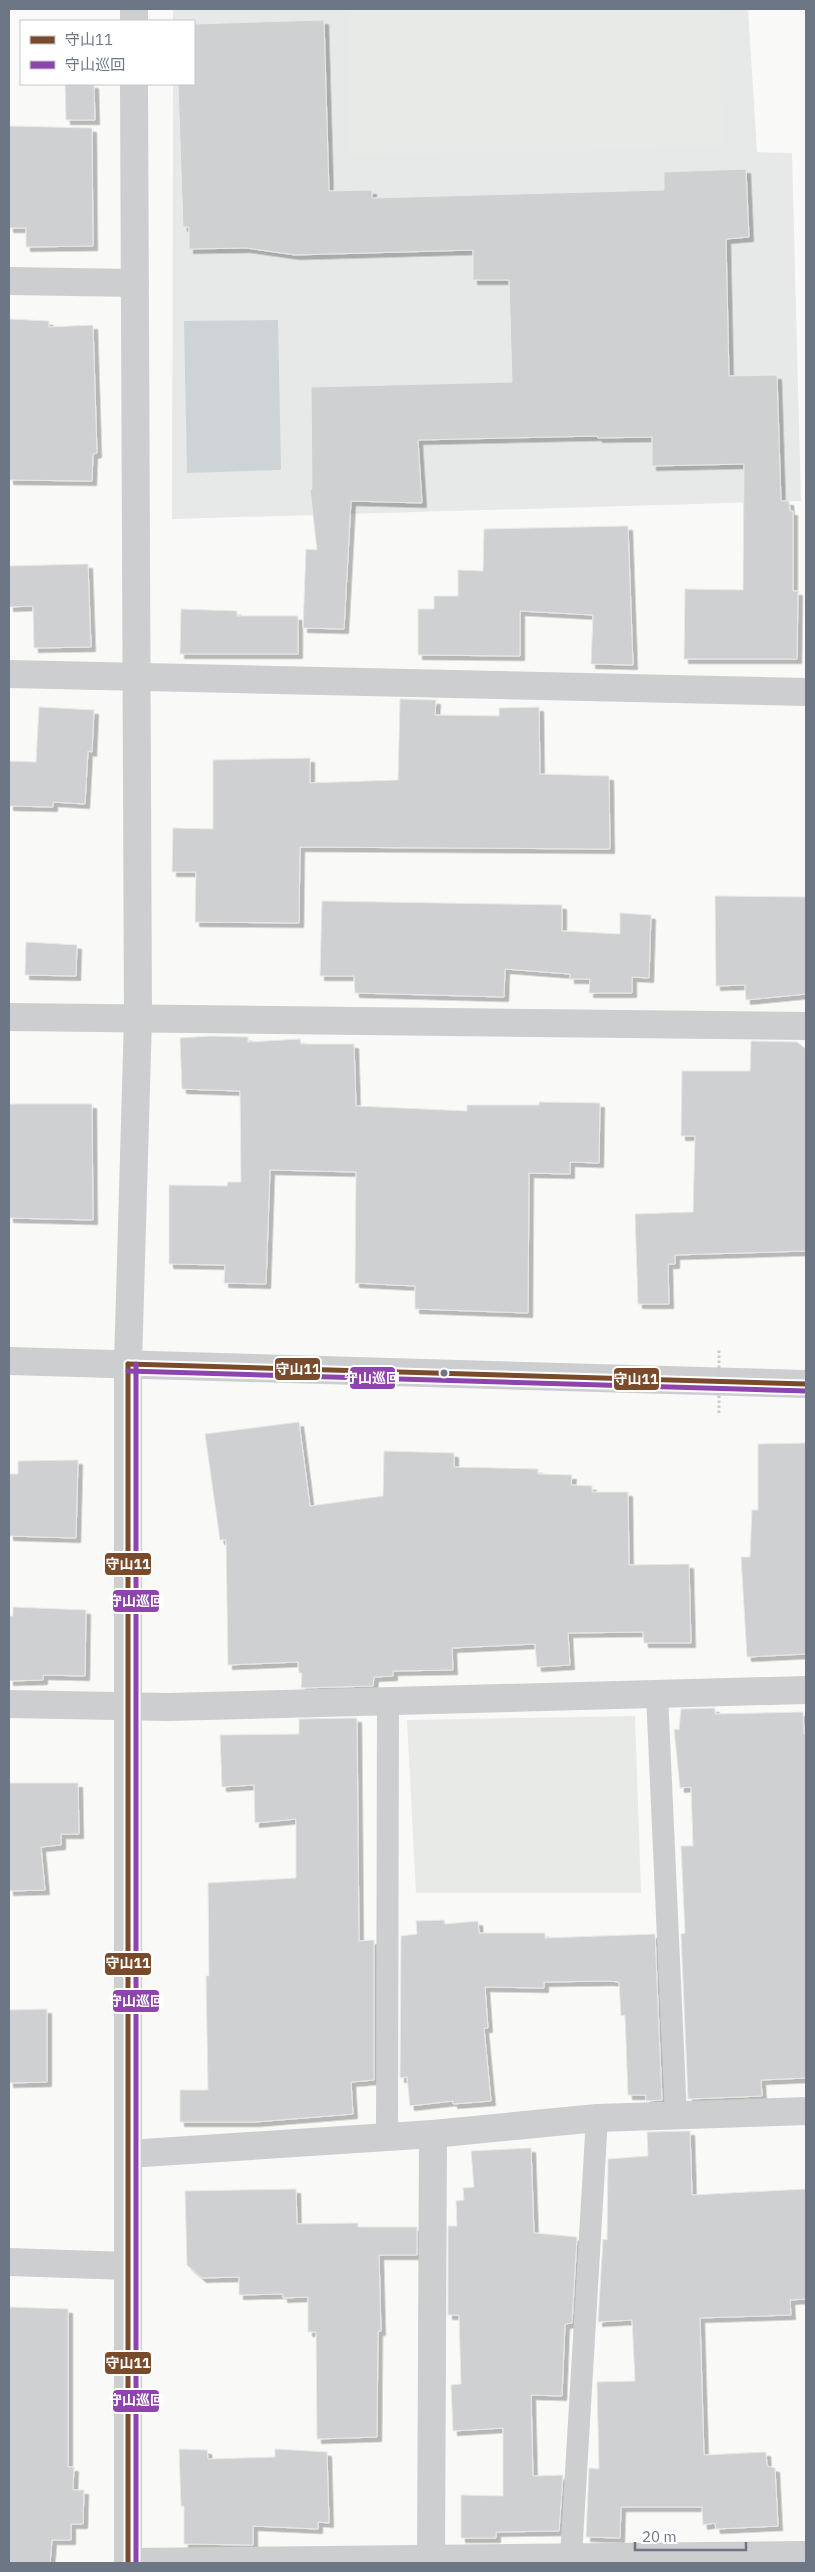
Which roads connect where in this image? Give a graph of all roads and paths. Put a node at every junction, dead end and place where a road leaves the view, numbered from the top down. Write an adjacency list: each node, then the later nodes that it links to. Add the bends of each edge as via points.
1 (134, 85): 3 (street)
2 (9, 281): 3 (street)
3 (135, 283): 5 (street)
4 (9, 674): 5 (street)
5 (138, 676): 6 (street); 8 (street)
6 (806, 692)
7 (9, 1017): 8 (street)
8 (138, 1018): 9 (street); 12 (street)
9 (806, 1026)
10 (719, 1348): 14 (path, bridge)
11 (9, 1361): 12 (street)
12 (128, 1364): 13 (street); 19 (street)
13 (806, 1384)
14 (719, 1413)
15 (806, 1690): 16 (street)
16 (657, 1694): 17 (street); 21 (lane)
17 (388, 1701): 19 (street); 24 (lane)
18 (9, 1704): 19 (street)
19 (128, 1707): 25 (street)
20 (806, 2111): 21 (street)
21 (676, 2116): 22 (street)
22 (597, 2118): 23 (street); 29 (lane)
23 (433, 2134): 24 (street); 30 (street)
24 (387, 2137): 25 (street)
25 (128, 2154): 27 (street)
26 (9, 2262): 27 (street)
27 (128, 2266): 31 (street)
28 (806, 2555): 29 (street)
29 (570, 2557): 30 (street)
30 (431, 2561): 31 (street)
31 (128, 2563)

